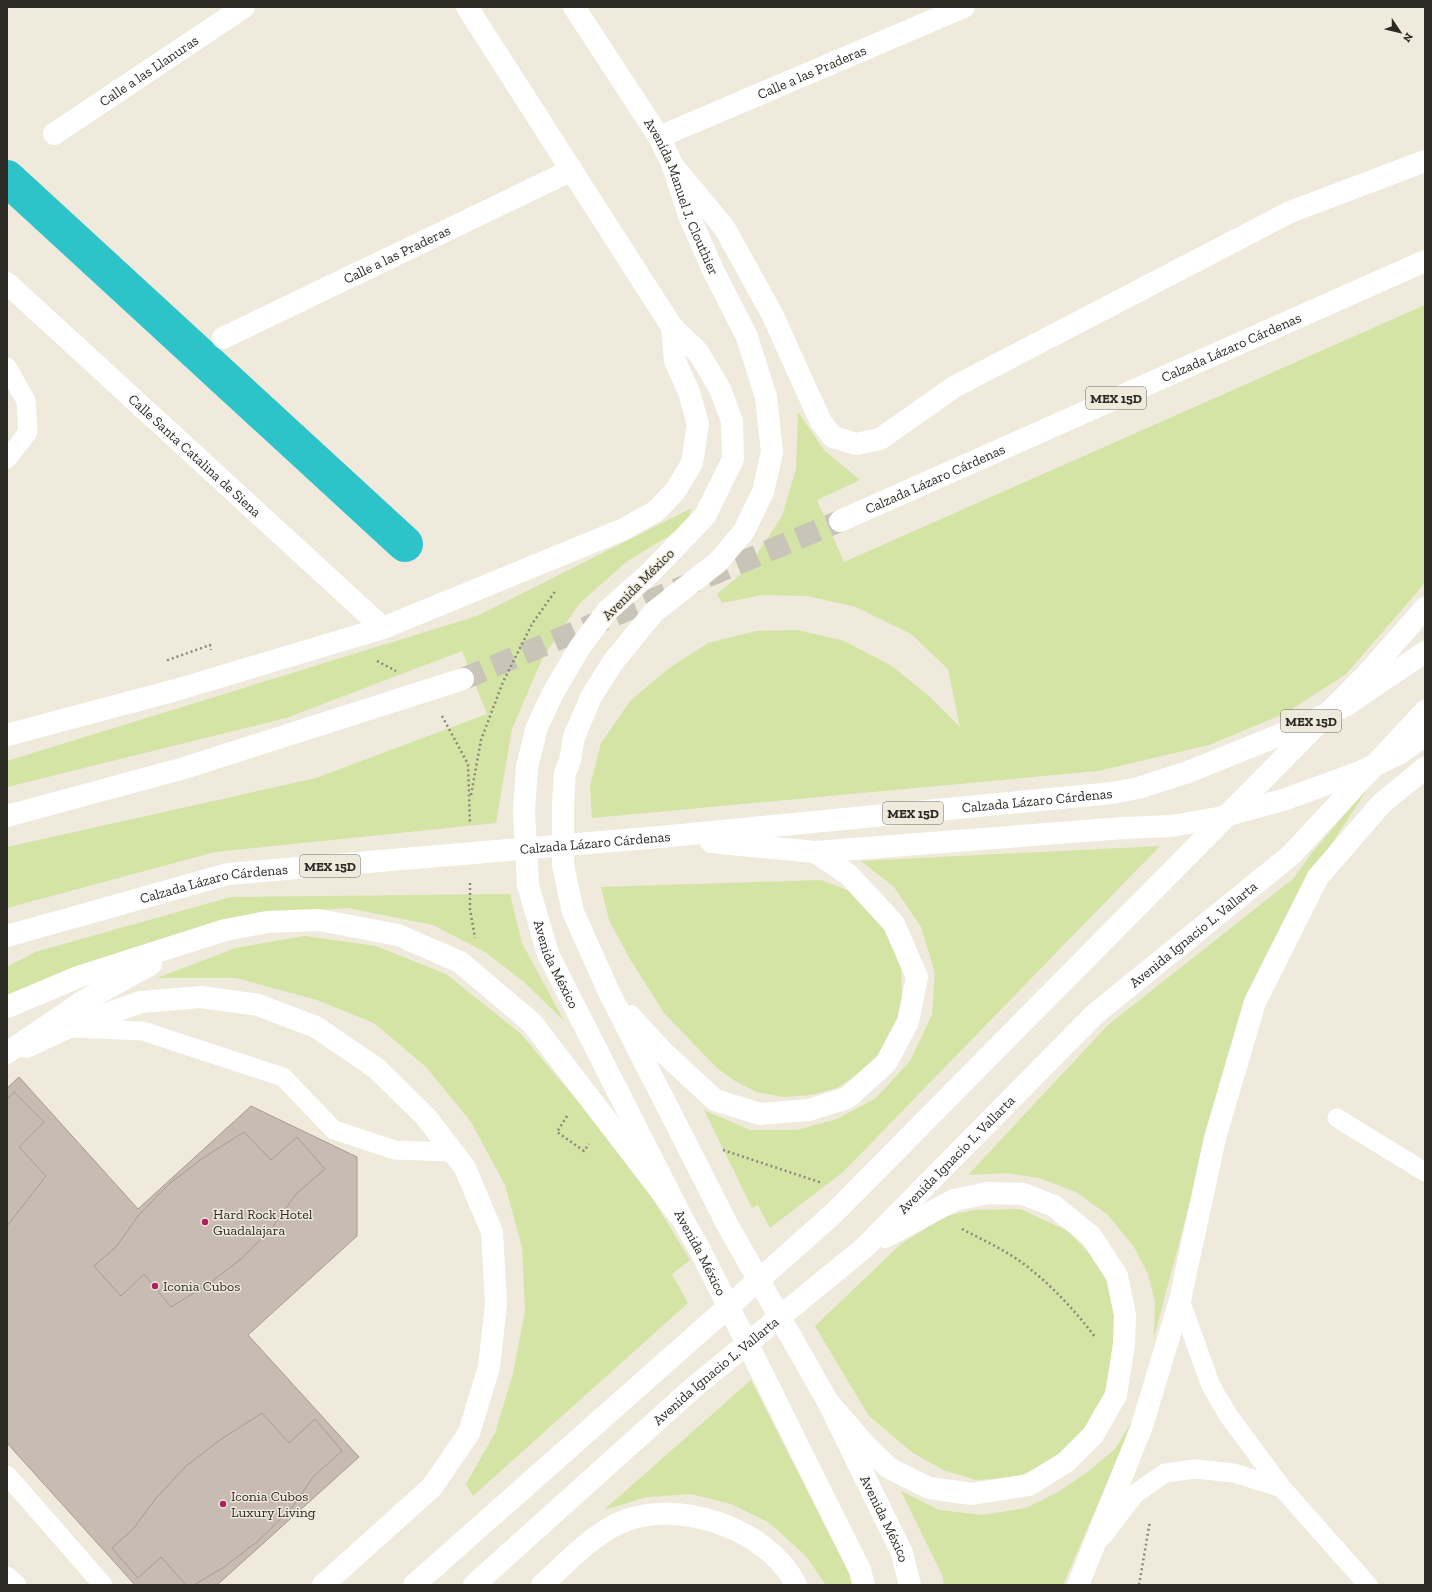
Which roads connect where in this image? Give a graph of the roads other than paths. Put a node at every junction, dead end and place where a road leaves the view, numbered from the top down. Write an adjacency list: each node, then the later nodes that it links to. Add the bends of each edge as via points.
1 (244, 7): 5 (main road, Calle a las Llanuras)
2 (467, 7): 9 (main road)
3 (574, 7): 6 (main road, Avenida Manuel J. Clouthier)
4 (964, 7): 6 (main road, Calle a las Praderas)
5 (54, 134)
6 (659, 137): 8 (main road, Avenida Manuel J. Clouthier)
7 (1425, 161): 8 (main road, via 1290,212 954,388 880,439 856,444 833,437 821,422 772,314 724,227)
8 (673, 166): 17 (main road, Avenida Manuel J. Clouthier, via 690,218 746,337)
9 (572, 170): 14 (main road); 15 (main road, Calle a las Praderas)
10 (1425, 256): 12 (main road)
11 (1425, 261): 12 (main road, Calzada Lázaro Cárdenas / MEX 15D)
12 (1391, 275): 19 (main road, Calzada Lázaro Cárdenas / MEX 15D)
13 (7, 283): 21 (main road, Calle Santa Catalina de Siena)
14 (672, 327): 21 (main road, via 675,361 689,392 698,424 692,463 676,490 656,511 624,530); 40 (main road, Avenida México, via 698,352 720,389 732,421 733,459 705,516 651,572 607,611 580,647 553,693 537,727 526,767 524,810 528,885 548,954)
15 (223, 338)
16 (7, 367): 18 (lane, via 26,401 28,432)
17 (766, 397): 33 (main road, Avenida México, via 772,452 763,492 744,531 718,562 654,612 613,662 590,697 574,737 570,762 565,773 563,865 573,912)
18 (7, 459)
19 (840, 521)
20 (1425, 608): 51 (main road, via 1369,672 833,1214)
21 (383, 628): 25 (main road, via 176,690)
22 (1425, 652): 29 (main road, Calzada Lázaro Cárdenas / MEX 15D, via 1345,706 1188,772 1138,788 1112,793)
23 (463, 679): 28 (main road, via 181,769)
24 (1425, 711): 41 (main road, Avenida Ignacio L. Vallarta, via 1291,855 1095,1014)
25 (7, 735)
26 (1425, 735): 30 (main road, via 1400,753 1360,772 1286,799 1218,818 1172,826)
27 (1425, 768): 42 (main road, via 1382,803 1318,877 1255,1002 1215,1138)
28 (7, 816)
29 (660, 837): 30 (main road); 32 (main road, Calzada Lázaro Cárdenas / MEX 15D, via 228,874)
30 (814, 852): 33 (main road, via 849,875 894,924 916,977 908,1022 886,1063 847,1098 809,1110 760,1114 715,1100 662,1051)
31 (225, 930): 34 (main road, via 78,977); 36 (main road, via 142,969 82,1002); 40 (main road, via 267,922 319,920 398,935 460,962 532,1023)
32 (7, 936)
33 (609, 992): 43 (main road, Avenida México, via 728,1226)
34 (7, 1007)
35 (68, 1028): 36 (main road); 38 (lane, via 143,1031 284,1077 334,1130 395,1150); 38 (main road, via 141,1002 202,997 258,1005 316,1028 376,1068 426,1117)
36 (7, 1054)
37 (1338, 1118): 39 (lane)
38 (452, 1152): 50 (main road, via 465,1168 492,1232 496,1304 489,1367 469,1433 432,1487)
39 (1425, 1172)
40 (683, 1220): 55 (main road, Avenida México, via 860,1570)
41 (864, 1248): 43 (main road, via 954,1200 988,1193 1023,1194 1054,1206 1091,1236 1117,1276 1125,1315 1124,1344 1116,1395 1093,1435 1066,1462 1028,1485 972,1494 928,1488 889,1468); 52 (main road, Avenida Ignacio L. Vallarta, via 693,1388)
42 (1180, 1300): 45 (lane, via 1211,1386 1228,1416); 46 (main road, via 1142,1426)
43 (828, 1402): 56 (main road, Avenida México, via 902,1553)
44 (7, 1475): 49 (lane)
45 (1282, 1488): 46 (lane, via 1234,1473 1195,1469 1165,1474 1135,1494); 58 (lane)
46 (1091, 1551): 57 (main road)
47 (7, 1576): 48 (lane)
48 (17, 1585)
49 (103, 1585)
50 (323, 1585)
51 (414, 1585)
52 (474, 1585)
53 (542, 1585): 54 (main road, via 581,1550 616,1525 638,1517 661,1514 683,1514 708,1519 752,1539 773,1555)
54 (796, 1585)
55 (864, 1585)
56 (910, 1585)
57 (1078, 1585)
58 (1368, 1585)

